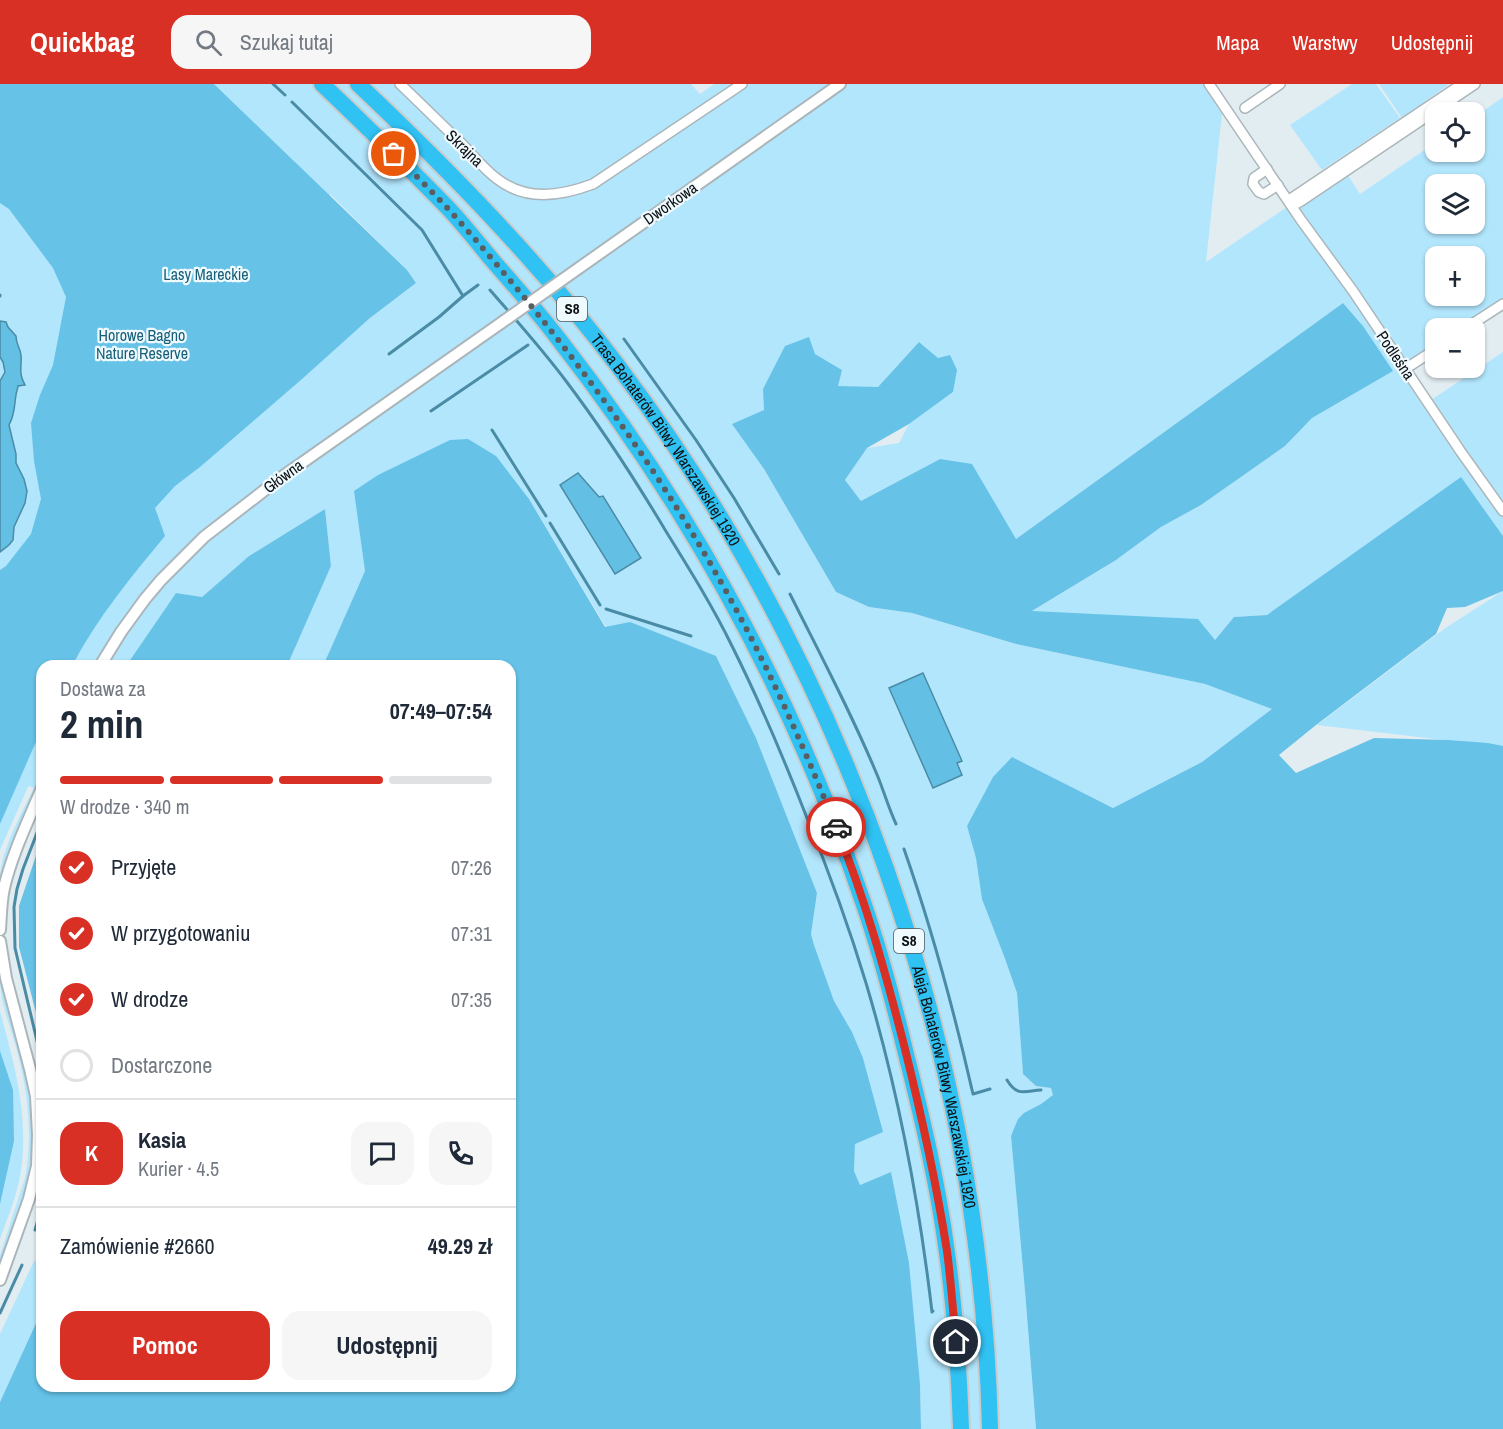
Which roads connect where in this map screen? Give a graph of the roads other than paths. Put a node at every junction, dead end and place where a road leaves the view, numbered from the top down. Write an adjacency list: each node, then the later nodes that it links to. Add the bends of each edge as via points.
1 (322, 84): 19 (highway, Trasa Bohaterów Bitwy Warszawskiej 1920 / S8, via 450,211 519,291 585,374)
2 (358, 84): 21 (highway, Trasa Bohaterów Bitwy Warszawskiej 1920 / S8, via 489,215 581,320 651,413)
3 (400, 84): 4 (street, Skrajna, via 497,179 517,190 541,195 574,191 593,183)
4 (742, 84)
5 (840, 84): 16 (street, Dworkowa, bridge)
6 (1209, 84): 11 (street, Podleśna)
7 (1280, 84): 10 (street)
8 (1462, 84): 13 (street)
9 (1475, 84): 13 (street, via 1301,201)
10 (1245, 108)
11 (1266, 169): 12 (street, Podleśna); 12 (street, via 1254,178 1253,184 1264,194)
12 (1278, 185): 13 (street, Podleśna)
13 (1290, 203): 18 (street, Podleśna)
14 (1503, 303): 15 (street)
15 (1481, 318)
16 (501, 323): 22 (street, Główna, via 279,479 204,537 145,599)
17 (1425, 356): 18 (street)
18 (1405, 369): 20 (street, Podleśna)
19 (656, 474): 29 (highway, Aleja Bohaterów Bitwy Warszawskiej 1920 / S8, via 719,579 775,686 810,763 864,903 886,972 935,1180 947,1253)
20 (1503, 511)
21 (748, 565): 30 (highway, Aleja Bohaterów Bitwy Warszawskiej 1920 / S8, via 848,769 878,845 916,964 939,1047 964,1166 983,1308)
22 (104, 660)
23 (36, 802): 24 (street, via 8,874)
24 (0, 930)
25 (0, 941): 26 (street)
26 (36, 1096)
27 (36, 1170): 28 (street)
28 (0, 1280)
29 (961, 1429)
30 (990, 1429)

